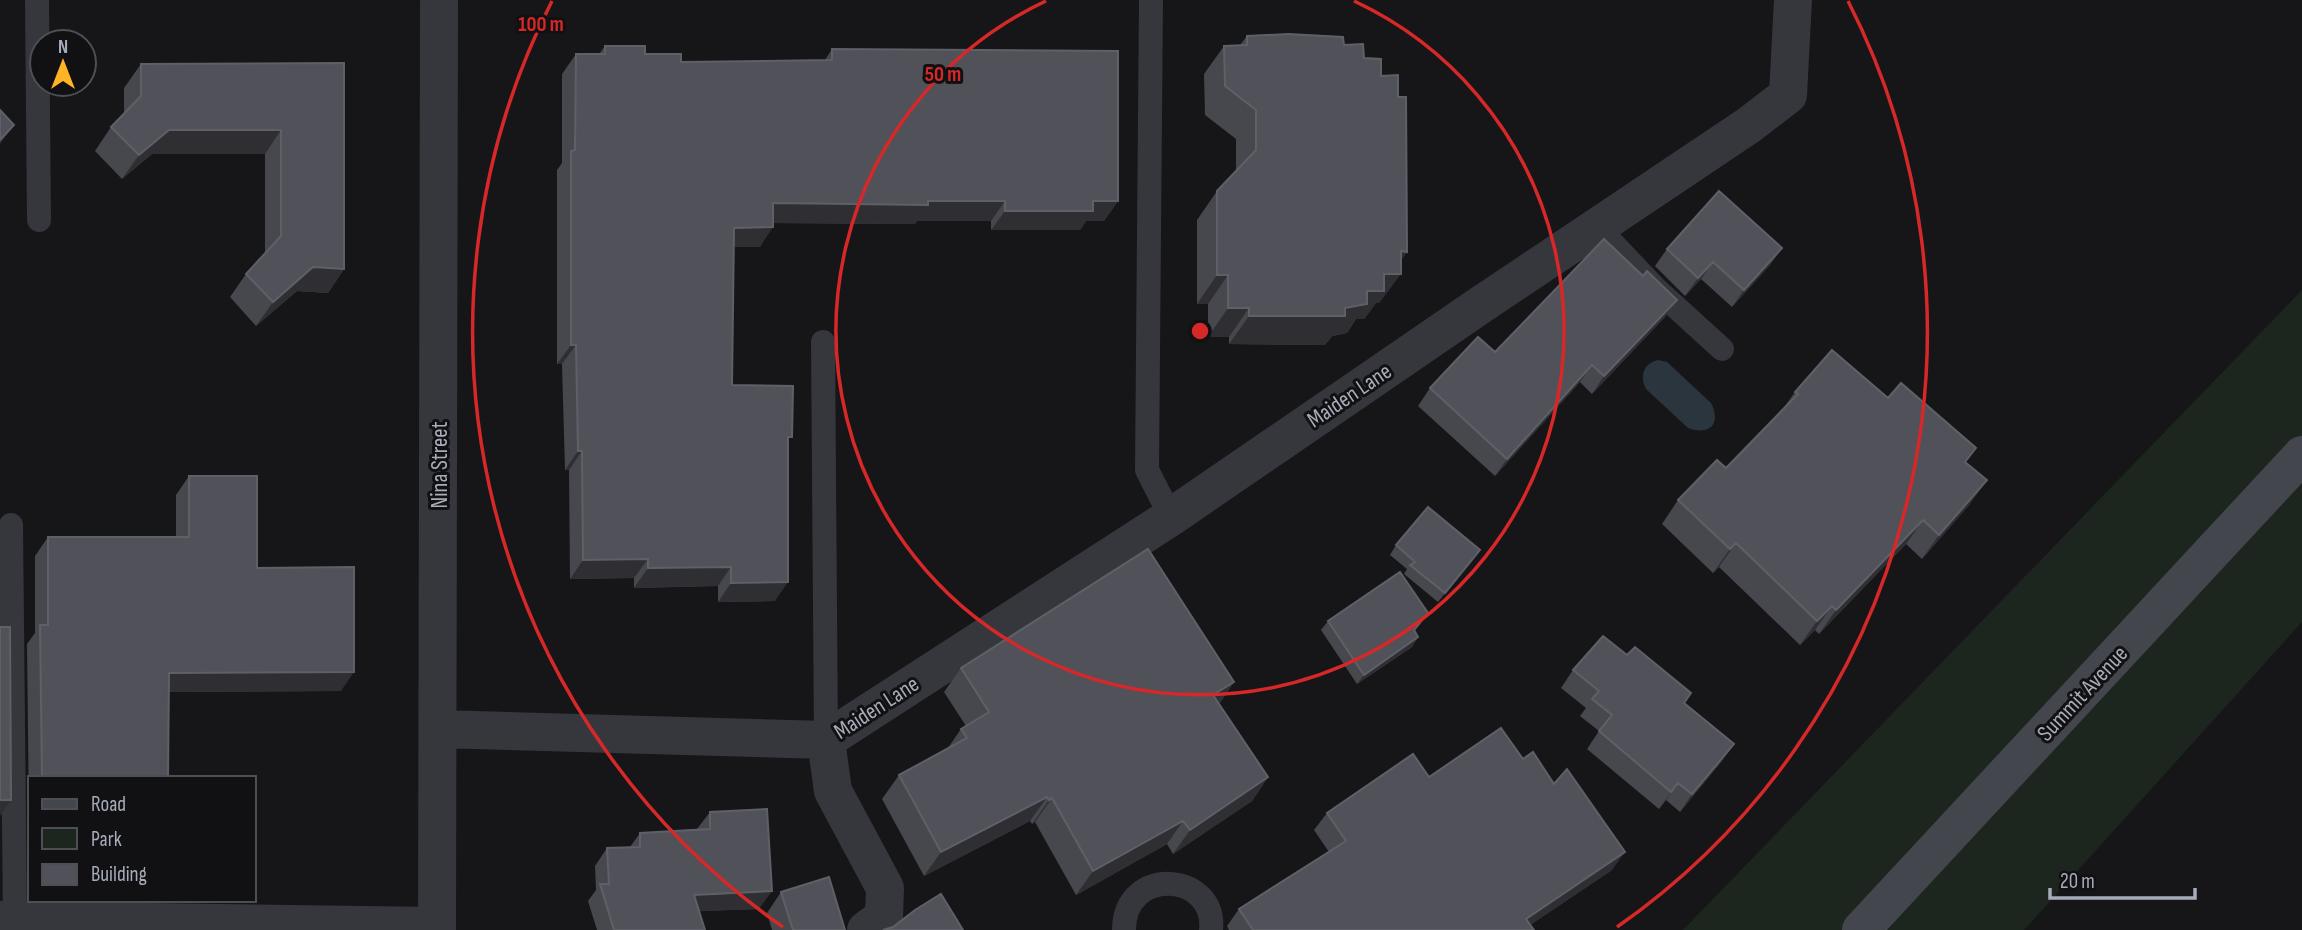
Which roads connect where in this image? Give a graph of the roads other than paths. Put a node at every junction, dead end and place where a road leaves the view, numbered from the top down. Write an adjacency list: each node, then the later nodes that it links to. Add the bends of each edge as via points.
1 (37, 0): 5 (lane)
2 (439, 0): 12 (street, Nina Street)
3 (1151, 0): 10 (lane, via 1147,470)
4 (1793, 0): 6 (street, Maiden Lane, via 1788,95)
5 (39, 220)
6 (1597, 227): 8 (lane); 10 (street, Maiden Lane)
7 (823, 342): 13 (lane)
8 (1722, 349)
9 (2302, 455): 19 (street, Summit Avenue)
10 (1171, 517): 13 (street, Maiden Lane)
11 (11, 525): 14 (lane)
12 (438, 729): 13 (street, Maiden Lane); 15 (street, Nina Street)
13 (826, 740): 16 (street, Maiden Lane, via 833,791 885,888 884,917)
14 (7, 921): 15 (street)
15 (437, 928)
16 (866, 930)
17 (1124, 930): 18 (lane, via 1124,918 1139,893 1165,883 1191,889 1202,899)
18 (1211, 930)
19 (1861, 930)

